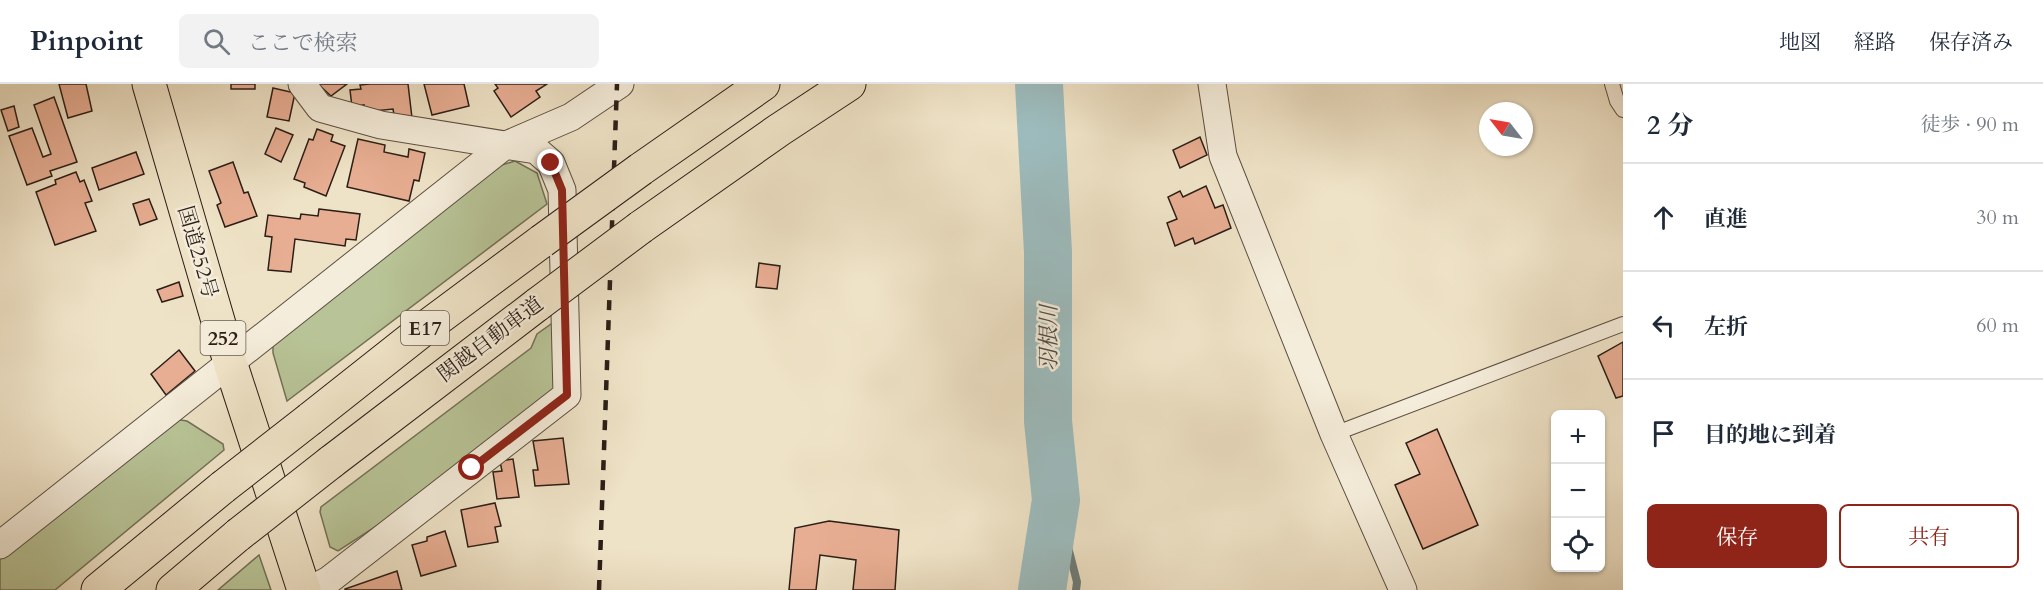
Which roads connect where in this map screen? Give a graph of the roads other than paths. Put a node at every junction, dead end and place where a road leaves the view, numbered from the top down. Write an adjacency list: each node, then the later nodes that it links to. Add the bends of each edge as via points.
1 (149, 84): 11 (highway, 国道252号 / 252)
2 (302, 84): 9 (street, via 320,108 381,125)
3 (620, 84): 9 (street, via 571,117)
4 (763, 84): 14 (highway, E17, bridge, via 425,328)
5 (849, 84): 15 (highway, 関越自動車道 / E17, bridge, via 641,227 538,304 331,462)
6 (1212, 84): 12 (street, via 1223,156)
7 (1612, 84): 8 (lane)
8 (1623, 110)
9 (504, 146): 11 (street); 17 (street, via 536,150 551,163 562,190 567,395 329,580)
10 (1623, 324): 12 (lane)
11 (230, 362): 13 (street); 16 (highway, 国道252号 / 252)
12 (1334, 434): 18 (street)
13 (0, 545)
14 (98, 590)
15 (173, 590)
16 (304, 590)
17 (310, 590)
18 (1403, 590)

